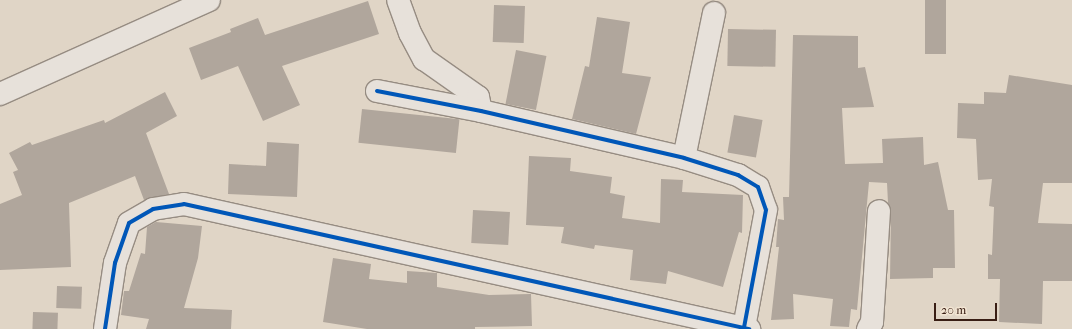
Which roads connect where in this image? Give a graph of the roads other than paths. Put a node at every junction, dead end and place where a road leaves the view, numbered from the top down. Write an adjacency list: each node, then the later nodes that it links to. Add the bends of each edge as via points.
1 (398, 0): 6 (street, via 410,33 424,60 478,97)
2 (202, 2): 5 (street)
3 (714, 13): 7 (street)
4 (377, 91): 6 (street)
5 (0, 94)
6 (481, 111): 7 (street)
7 (684, 158): 9 (street, via 738,175 758,187 766,210)
8 (879, 211): 11 (street, via 872,322)
9 (746, 328): 10 (street, via 184,204 153,208 129,224 115,263)
10 (105, 329)
11 (868, 329)

